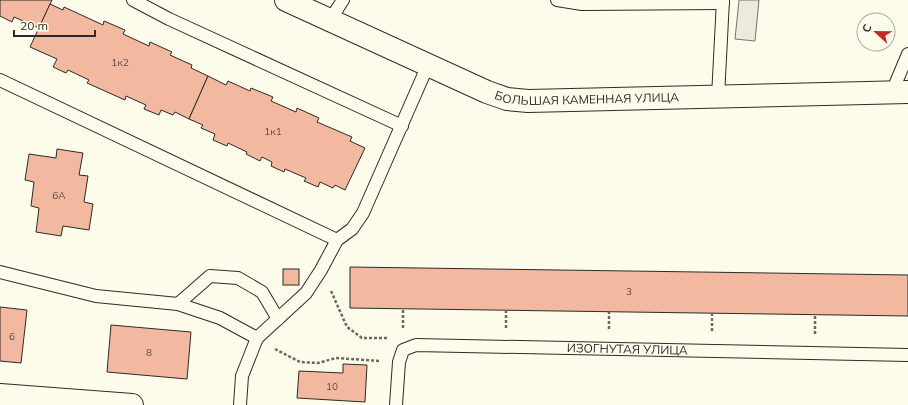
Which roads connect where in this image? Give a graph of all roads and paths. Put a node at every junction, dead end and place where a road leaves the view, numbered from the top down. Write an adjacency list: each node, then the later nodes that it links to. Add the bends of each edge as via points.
1 (133, 0): 12 (lane)
2 (286, 0): 6 (street, БОЛЬШАЯ КАМЕННАЯ УЛИЦА)
3 (343, 0): 6 (lane)
4 (556, 0): 5 (lane, via 582,4)
5 (723, 2): 11 (lane)
6 (331, 10): 8 (street, БОЛЬШАЯ КАМЕННАЯ УЛИЦА)
7 (908, 54): 10 (lane)
8 (428, 65): 11 (street, БОЛЬШАЯ КАМЕННАЯ УЛИЦА, via 507,99 528,101); 12 (lane)
9 (0, 80): 13 (lane)
10 (900, 92): 11 (street, БОЛЬШАЯ КАМЕННАЯ УЛИЦА)
11 (718, 97)
12 (402, 126): 13 (lane, via 363,213 352,229)
13 (338, 240): 14 (lane)
14 (321, 270): 17 (lane, via 306,293); 19 (path, via 347,327 362,338)
15 (0, 272): 16 (lane, via 96,296)
16 (178, 304): 17 (lane, via 210,276 238,278 262,292); 18 (lane, via 220,318)
17 (278, 319): 18 (lane)
18 (257, 338): 21 (path, via 300,362 318,363 336,358); 25 (lane, via 242,376)
19 (389, 338)
20 (908, 355): 21 (lane, ИЗОГНУТАЯ УЛИЦА, via 416,345 403,350)
21 (399, 362): 26 (lane)
22 (0, 395): 23 (street)
23 (34, 402): 24 (street)
24 (132, 405)
25 (240, 405)
26 (396, 405)

